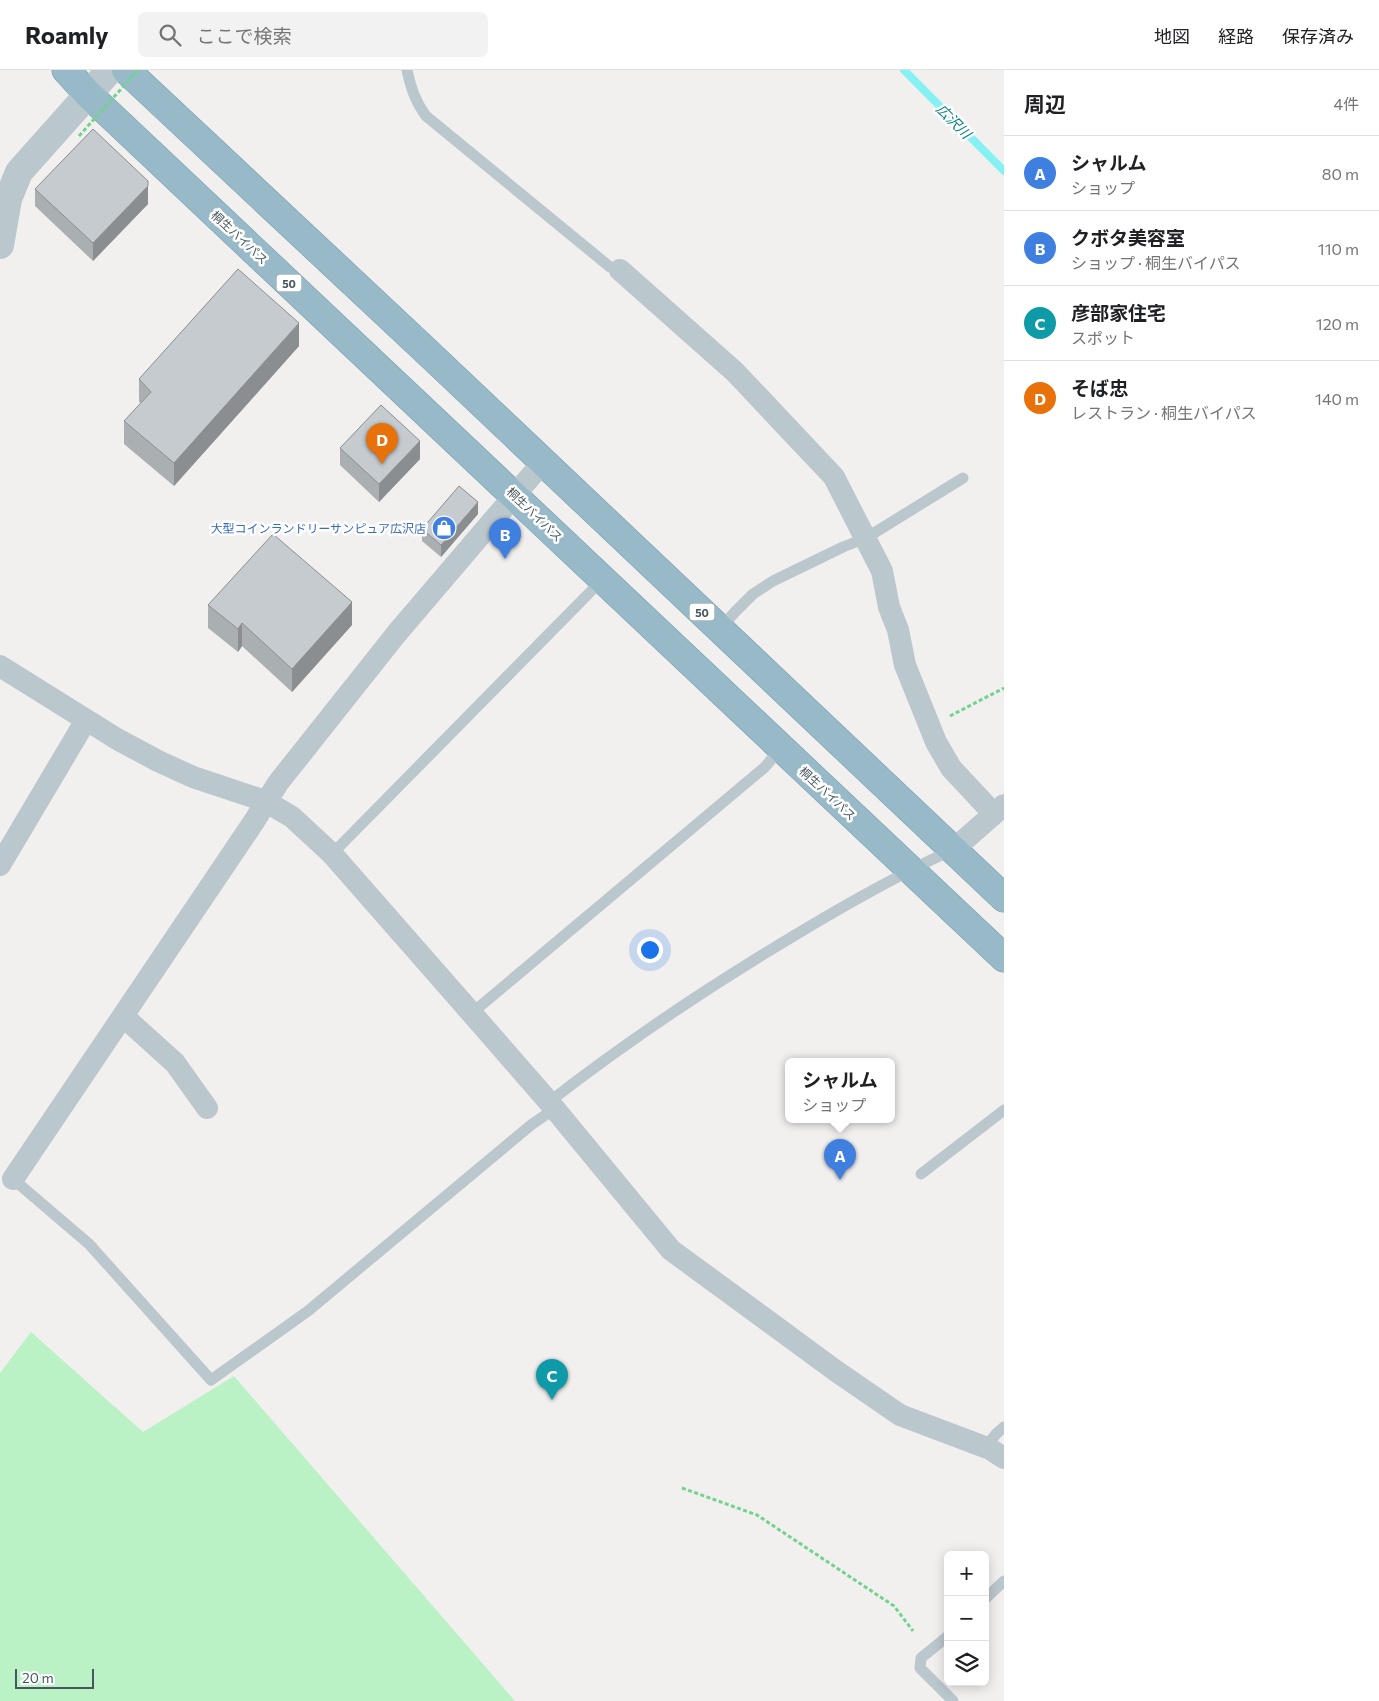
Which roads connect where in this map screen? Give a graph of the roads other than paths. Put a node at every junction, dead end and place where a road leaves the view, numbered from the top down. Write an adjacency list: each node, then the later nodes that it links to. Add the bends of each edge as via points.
1 (66, 70): 5 (highway, 桐生バイパス / 50)
2 (110, 70): 5 (street)
3 (126, 70): 8 (highway, 50)
4 (407, 70): 7 (lane, via 412,92 426,116 610,267)
5 (88, 94): 6 (street, via 19,172 8,200); 10 (highway, 桐生バイパス / 50)
6 (0, 245)
7 (620, 270): 11 (street, via 735,372 834,477)
8 (543, 462): 10 (street); 13 (highway, 50)
9 (962, 478): 11 (lane)
10 (515, 495): 12 (highway, 桐生バイパス / 50); 17 (street, via 397,633)
11 (866, 538): 13 (lane, via 773,581 734,612); 18 (street, via 882,571 905,665 936,742 951,768)
12 (603, 579): 16 (highway, 桐生バイパス / 50); 20 (lane)
13 (720, 629): 19 (highway, 50)
14 (0, 666): 15 (street)
15 (86, 720): 17 (street, via 176,769); 21 (street)
16 (780, 749): 22 (highway, 桐生バイパス / 50); 25 (lane, via 765,767)
17 (265, 802): 20 (street, via 292,817); 26 (street)
18 (999, 809): 19 (street)
19 (953, 850): 22 (lane); 23 (highway, 50)
20 (332, 854): 25 (street)
21 (0, 865)
22 (911, 869): 24 (highway, 桐生バイパス / 50); 27 (lane, via 702,993 596,1065)
23 (1004, 898)
24 (1004, 958)
25 (472, 1013): 27 (street)
26 (123, 1016): 28 (street, via 175,1064); 31 (street)
27 (551, 1105): 31 (lane, via 308,1311 211,1380 89,1244); 33 (street, via 671,1250 900,1415)
28 (207, 1108)
29 (1004, 1110): 30 (lane)
30 (922, 1174)
31 (13, 1179)
32 (1004, 1427): 33 (lane, via 996,1434)
33 (994, 1453)
34 (1004, 1581): 35 (lane)
35 (989, 1596)
36 (944, 1639): 37 (lane, via 922,1658 920,1668)
37 (953, 1701)

